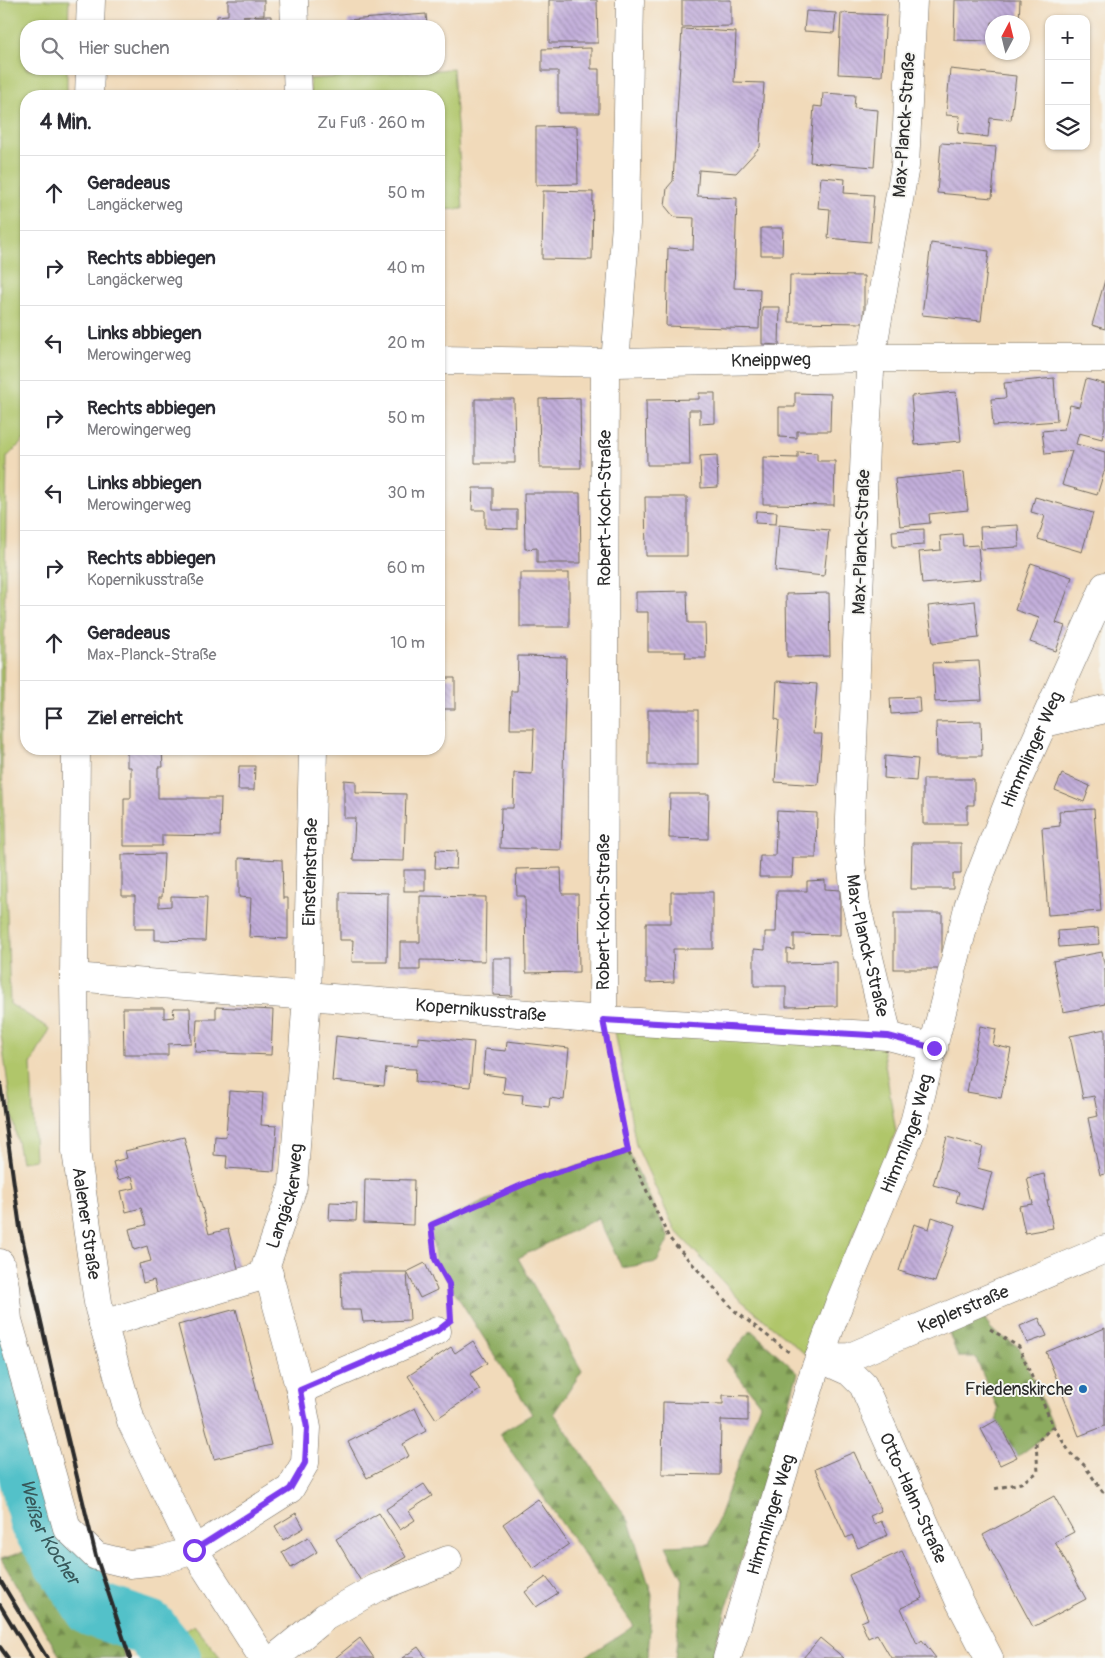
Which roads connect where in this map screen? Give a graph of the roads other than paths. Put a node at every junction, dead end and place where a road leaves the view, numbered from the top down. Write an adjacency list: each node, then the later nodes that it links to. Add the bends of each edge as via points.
1 (91, 0): 5 (street)
2 (294, 0): 6 (street)
3 (630, 0): 14 (street, Robert-Koch-Straße, via 626,224)
4 (912, 0): 11 (street, Max-Planck-Straße, via 905,166)
5 (90, 20)
6 (295, 20)
7 (90, 75): 9 (street)
8 (297, 75): 10 (street)
9 (89, 90)
10 (298, 90)
11 (871, 358): 12 (street, Kneippweg); 14 (street, Kneippweg); 23 (street, Max-Planck-Straße, via 849,843 856,904)
12 (1105, 358)
13 (445, 360): 14 (street, Kneippweg)
14 (615, 363): 22 (street, Robert-Koch-Straße, via 605,369)
15 (1105, 586): 17 (street, Himmlinger Weg)
16 (1105, 708): 17 (street)
17 (1044, 723): 24 (street, Himmlinger Weg, via 1012,793 969,904)
18 (76, 755): 20 (street, Aalener Straße)
19 (313, 755): 21 (street, Einsteinstraße)
20 (74, 977): 21 (street, Kopernikusstraße); 28 (street, Aalener Straße, via 76,1151)
21 (307, 996): 22 (street, Kopernikusstraße); 27 (street, Langäckerweg, via 293,1187 266,1265)
22 (603, 1020): 23 (street, Kopernikusstraße)
23 (888, 1036): 24 (street, Max-Planck-Straße)
24 (934, 1048): 30 (street, Himmlinger Weg, via 913,1127)
25 (1105, 1249): 30 (street, Keplerstraße, via 850,1357)
26 (0, 1263): 32 (street, Langäckerweg, via 8,1320 67,1528 96,1556 130,1564)
27 (269, 1274): 28 (street); 31 (street, Langäckerweg)
28 (103, 1324): 32 (street, Aalener Straße, via 130,1421)
29 (437, 1331): 31 (street)
30 (817, 1365): 36 (street, Himmlinger Weg); 37 (street, Otto-Hahn-Straße, via 850,1372 863,1385 960,1602)
31 (300, 1390): 32 (street, Langäckerweg, via 307,1428 305,1463 290,1489)
32 (194, 1550): 34 (street, Aalener Straße)
33 (448, 1560): 35 (street, via 376,1588 325,1617)
34 (263, 1658)
35 (275, 1658)
36 (727, 1658)
37 (989, 1658)

